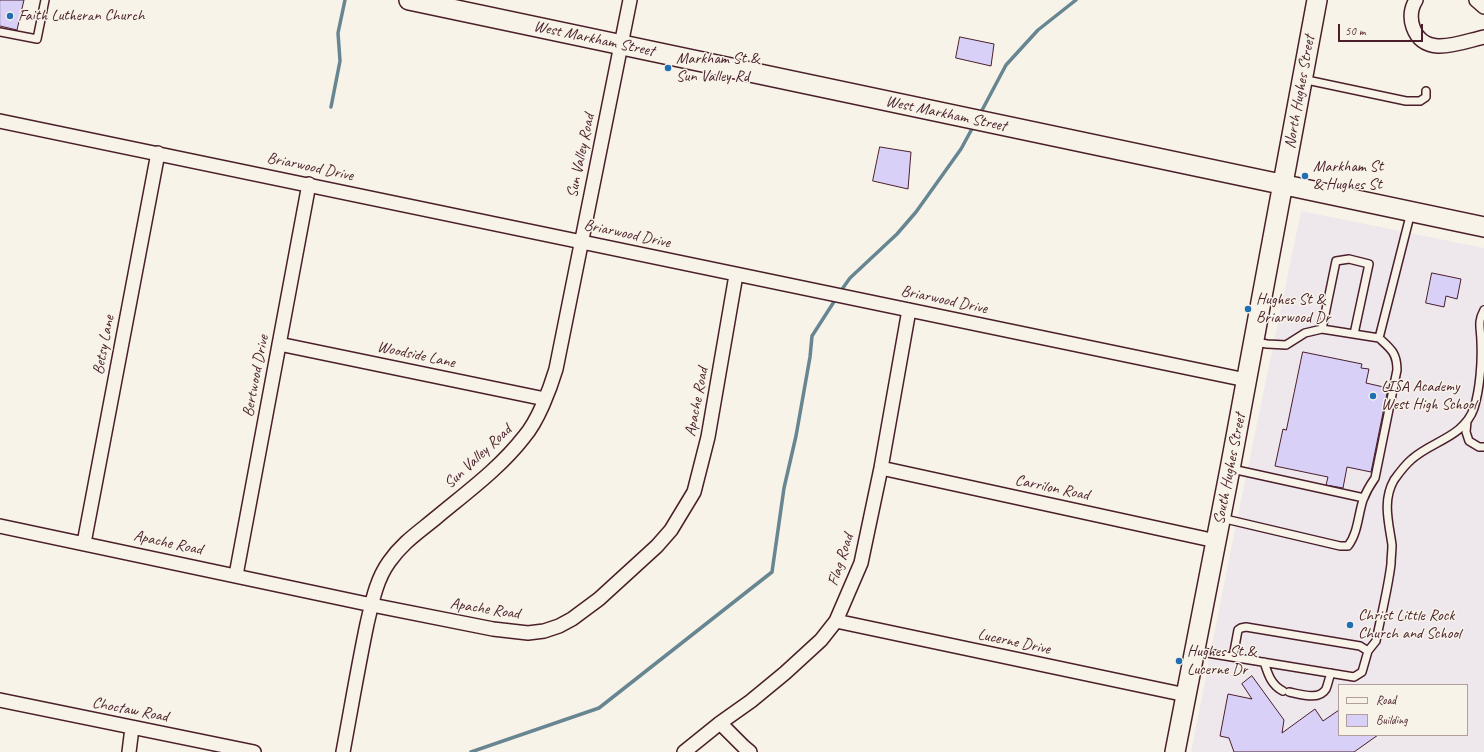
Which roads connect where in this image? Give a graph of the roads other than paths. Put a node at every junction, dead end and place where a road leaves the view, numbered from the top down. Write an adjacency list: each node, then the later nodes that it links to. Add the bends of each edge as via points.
1 (45, 0): 8 (lane, via 37,39)
2 (409, 0): 10 (main road, West Markham Street)
3 (630, 0): 10 (street, Sun Valley Road)
4 (1317, 0): 11 (main road, North Hughes Street)
5 (1416, 0): 9 (street, via 1411,21 1424,41 1435,47)
6 (1476, 0): 7 (street)
7 (1484, 8)
8 (0, 32)
9 (1484, 37)
10 (621, 45): 16 (main road, West Markham Street); 19 (street, Sun Valley Road)
11 (1302, 79): 12 (lane, via 1406,101 1420,101 1426,97); 16 (main road, North Hughes Street)
12 (1426, 91)
13 (0, 122): 14 (street, Briarwood Drive)
14 (158, 153): 15 (street, Briarwood Drive); 38 (street, Betsy Lane)
15 (309, 184): 19 (street, Briarwood Drive); 27 (street, Bertwood Drive)
16 (1283, 185): 17 (main road, West Markham Street); 26 (main road, South Hughes Street)
17 (1411, 212): 18 (main road, West Markham Street); 25 (lane)
18 (1484, 227)
19 (580, 242): 20 (street, Briarwood Drive); 29 (street, Sun Valley Road, via 556,369)
20 (736, 275): 21 (street, Briarwood Drive); 40 (street, Apache Road, via 708,437 694,492 671,530 642,561 572,619 544,631 528,633 493,630)
21 (909, 310): 28 (street, Briarwood Drive); 32 (street, Flag Road)
22 (1484, 310): 30 (lane, via 1479,319 1481,341 1478,389 1474,409)
23 (1322, 329): 24 (lane); 24 (lane, via 1336,261 1349,259 1369,264); 26 (lane, via 1305,333 1286,345)
24 (1354, 334): 25 (lane)
25 (1379, 338): 34 (lane, via 1391,349 1397,360 1398,370 1376,478)
26 (1254, 342): 28 (main road, South Hughes Street)
27 (279, 344): 29 (street, Woodside Lane); 39 (street, Bertwood Drive)
28 (1246, 380): 33 (main road, South Hughes Street)
29 (545, 398): 40 (street, Sun Valley Road, via 525,436 511,452 399,549 384,569)
30 (1467, 421): 31 (lane, via 1466,432 1469,441); 43 (lane, via 1445,440 1411,459 1395,480 1389,493 1387,509 1392,547 1390,566 1376,641)
31 (1484, 447)
32 (881, 468): 37 (street, Carrilon Road); 41 (street, Flag Road, via 861,563)
33 (1230, 469): 34 (lane); 35 (main road, South Hughes Street)
34 (1364, 498): 35 (lane, via 1353,541 1348,546)
35 (1220, 518): 37 (main road, South Hughes Street)
36 (0, 526): 38 (street, Apache Road)
37 (1216, 541): 42 (main road, South Hughes Street)
38 (84, 543): 39 (street, Apache Road)
39 (236, 575): 40 (street, Apache Road)
40 (372, 605): 53 (street, Sun Valley Road)
41 (836, 621): 47 (street, Lucerne Drive); 49 (street, Flag Road, via 821,640 785,673)
42 (1195, 651): 44 (lane); 47 (main road, South Hughes Street)
43 (1368, 651): 44 (lane, via 1360,646 1246,627 1238,630); 46 (lane, via 1362,672 1354,677)
44 (1233, 657): 45 (lane)
45 (1264, 662): 46 (lane); 46 (lane, via 1276,688 1286,692 1315,696 1321,694 1326,690)
46 (1331, 673)
47 (1186, 695): 56 (main road, South Hughes Street)
48 (0, 700): 50 (street, Choctaw Road)
49 (720, 723): 54 (street, Flag Road); 55 (street)
50 (132, 728): 51 (street); 52 (street, Choctaw Road)
51 (129, 752)
52 (254, 752)
53 (343, 752)
54 (684, 752)
55 (750, 752)
56 (1175, 752)

